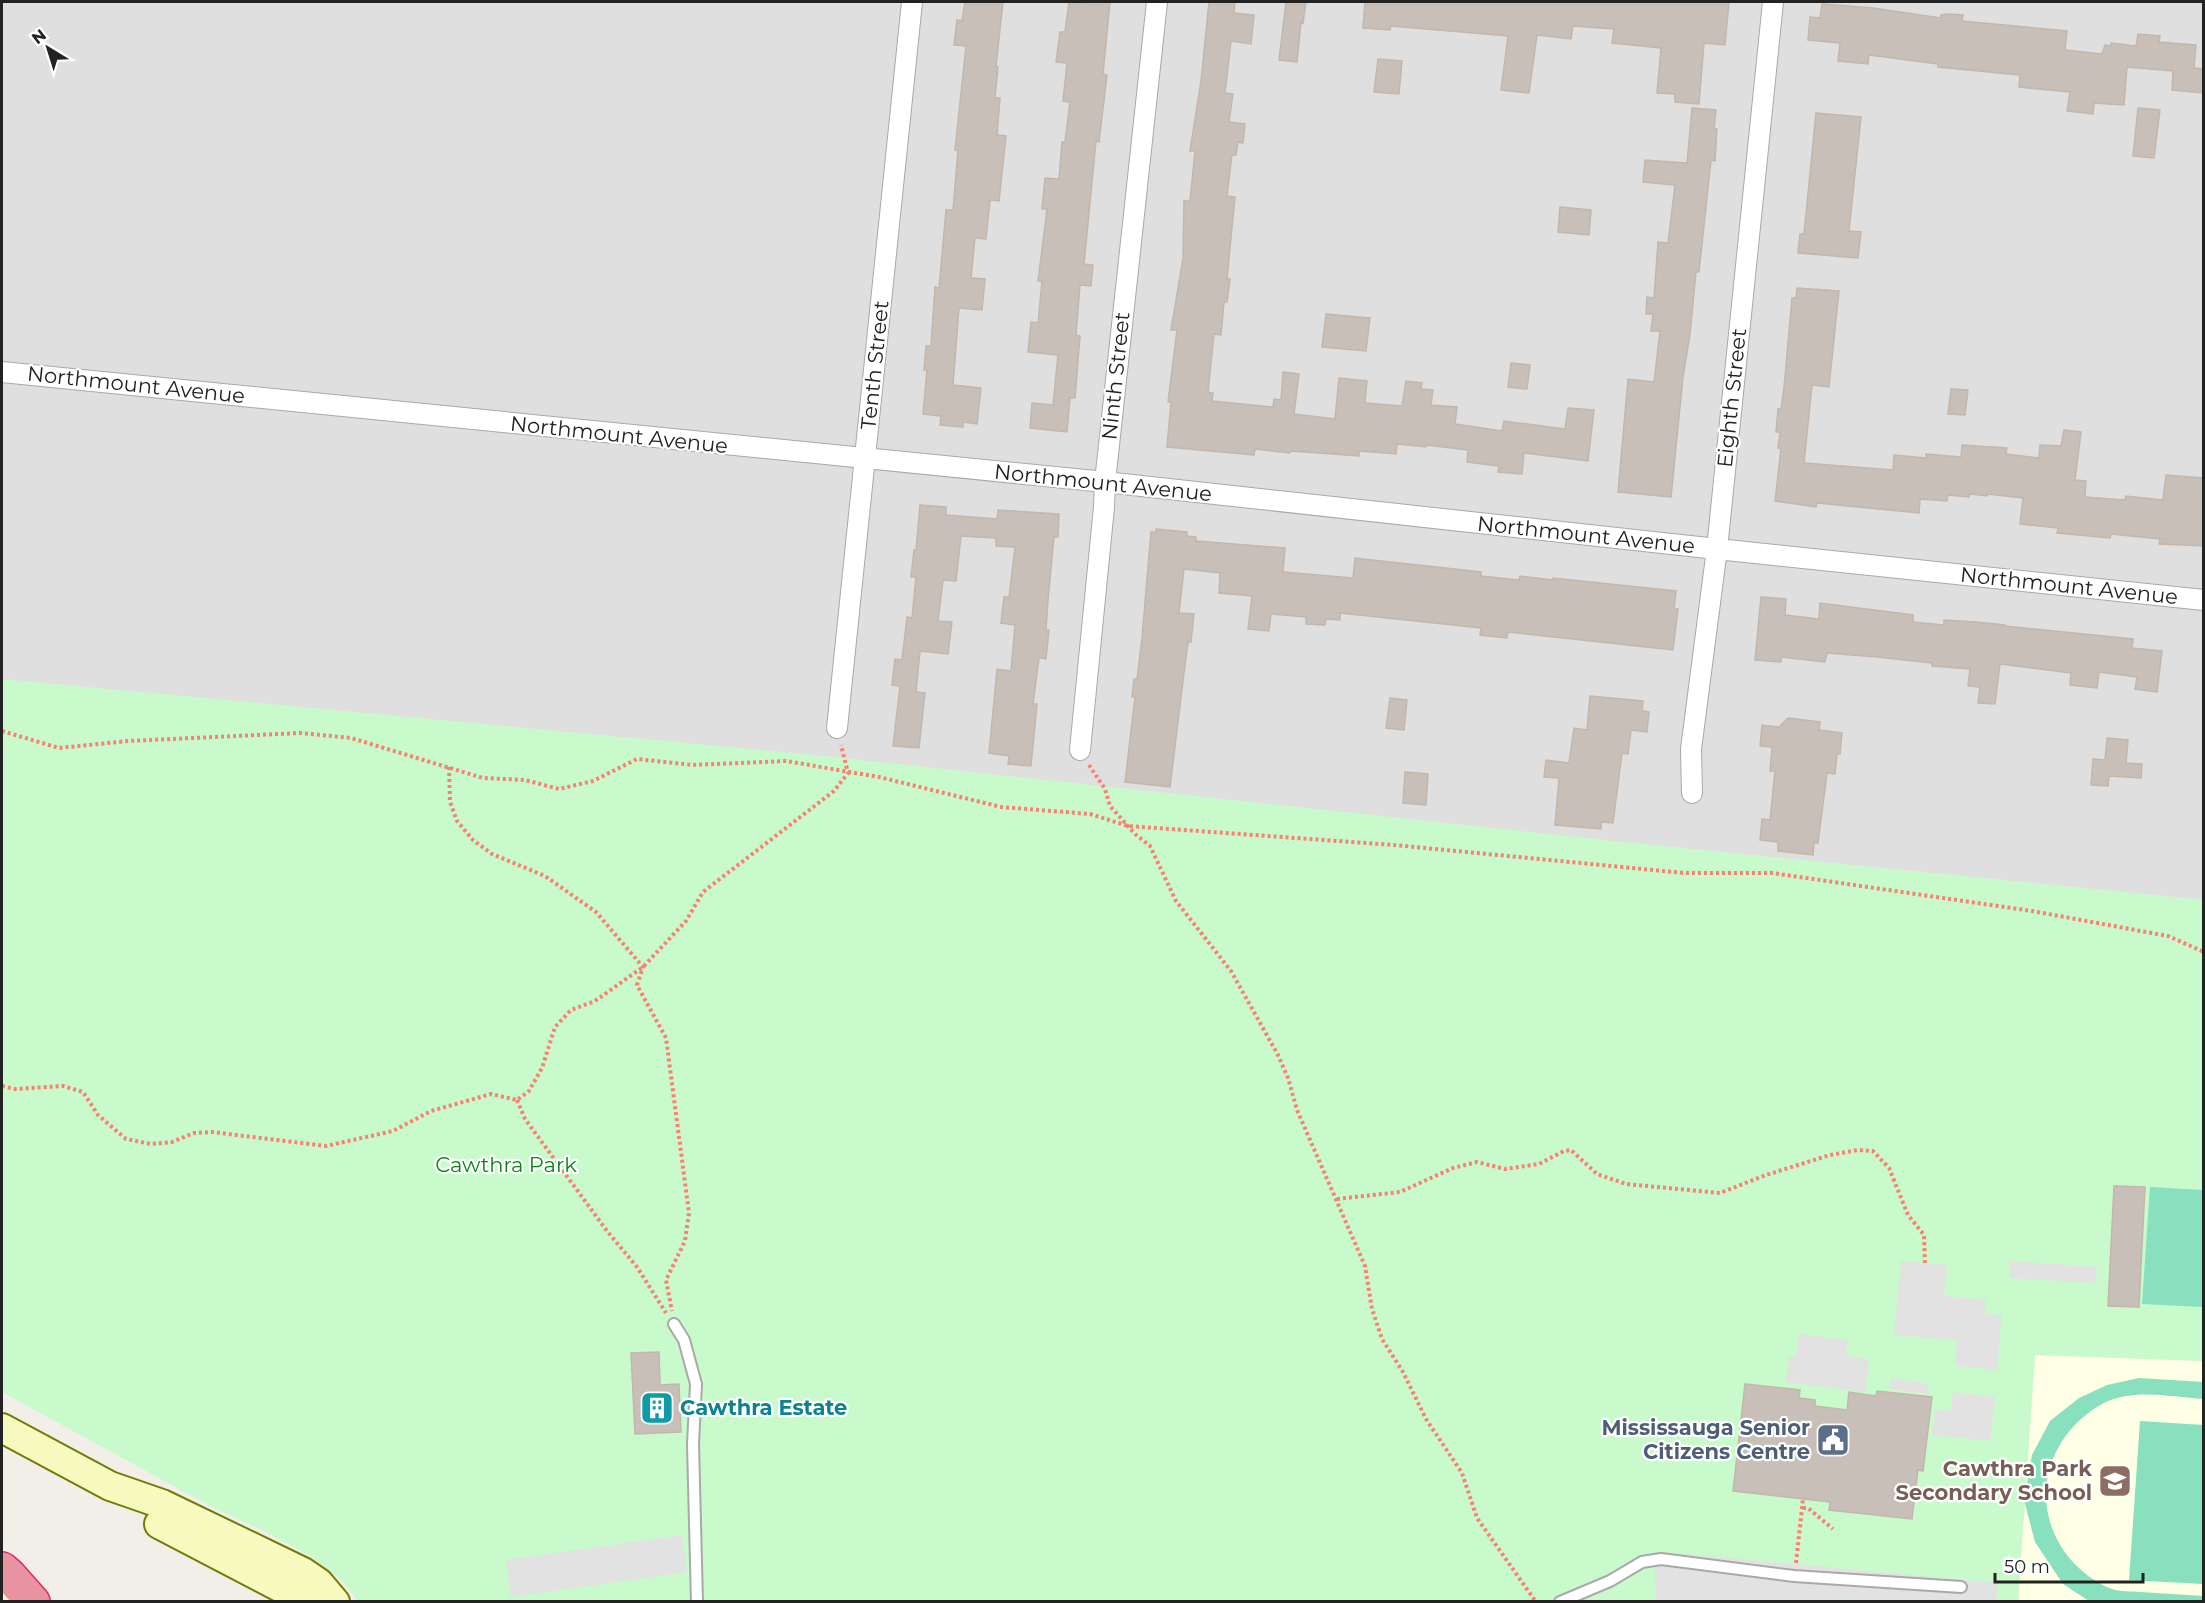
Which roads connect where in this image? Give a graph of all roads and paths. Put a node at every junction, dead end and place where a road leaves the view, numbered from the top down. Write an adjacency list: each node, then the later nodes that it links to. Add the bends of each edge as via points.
1 (912, 2): 5 (street, Tenth Street)
2 (1157, 2): 6 (street, Ninth Street)
3 (1773, 2): 7 (street, Eighth Street)
4 (2, 372): 5 (street, Northmount Avenue)
5 (865, 460): 6 (street, Northmount Avenue); 9 (street, Tenth Street)
6 (1105, 482): 7 (street, Northmount Avenue); 11 (street, Ninth Street)
7 (1717, 549): 8 (street, Northmount Avenue); 14 (street, Eighth Street, via 1691,749)
8 (2204, 600)
9 (837, 728): 13 (path)
10 (2, 731): 12 (path, via 59,748 301,733 351,738)
11 (1080, 750): 15 (path, via 1105,789 1110,806)
12 (449, 767): 13 (path, via 483,778 525,780 559,789 593,781 637,759 693,765 786,761); 17 (path, via 450,802 457,820 473,840 492,854 545,876 596,912)
13 (848, 773): 15 (path, via 1001,807 1090,814); 17 (path, via 834,791 703,892 686,921)
14 (1692, 793)
15 (1128, 826): 16 (path, via 1394,845 1684,873 1772,873 2032,911 2168,936); 20 (path, via 1150,846 1176,901 1231,971 1278,1055 1297,1110)
16 (2204, 952)
17 (643, 967): 19 (path, via 594,1001 571,1010 555,1027 530,1091); 22 (path, via 637,985 666,1038 689,1213 685,1241 666,1280)
18 (2, 1086): 19 (path, via 63,1086 83,1092 98,1115 126,1139 151,1144 212,1132 326,1146 393,1131 431,1110 491,1094)
19 (517, 1100): 22 (path, via 525,1119 637,1267)
20 (1337, 1199): 21 (path, via 1400,1192 1453,1168 1477,1162 1505,1169 1539,1164 1571,1150 1597,1174 1626,1184 1720,1193 1830,1155 1874,1151 1889,1168 1908,1215 1924,1234); 37 (path, via 1365,1266 1382,1339 1426,1419 1462,1473 1477,1518)
21 (1925, 1266)
22 (674, 1324): 36 (lane, via 684,1341 696,1384 693,1444)
23 (2, 1428): 24 (main road)
24 (110, 1486): 34 (main road, via 158,1523); 35 (main road, via 162,1504 303,1572)
25 (1803, 1499): 26 (path)
26 (1803, 1508): 27 (path); 29 (path)
27 (1833, 1529)
28 (2, 1569): 33 (highway)
29 (1794, 1576): 30 (lane); 38 (lane, via 1661,1559 1642,1562 1610,1581)
30 (1961, 1587)
31 (2, 1599): 32 (main road)
32 (5, 1602)
33 (33, 1602)
34 (303, 1602)
35 (336, 1602)
36 (697, 1602)
37 (1536, 1602)
38 (1560, 1602)

